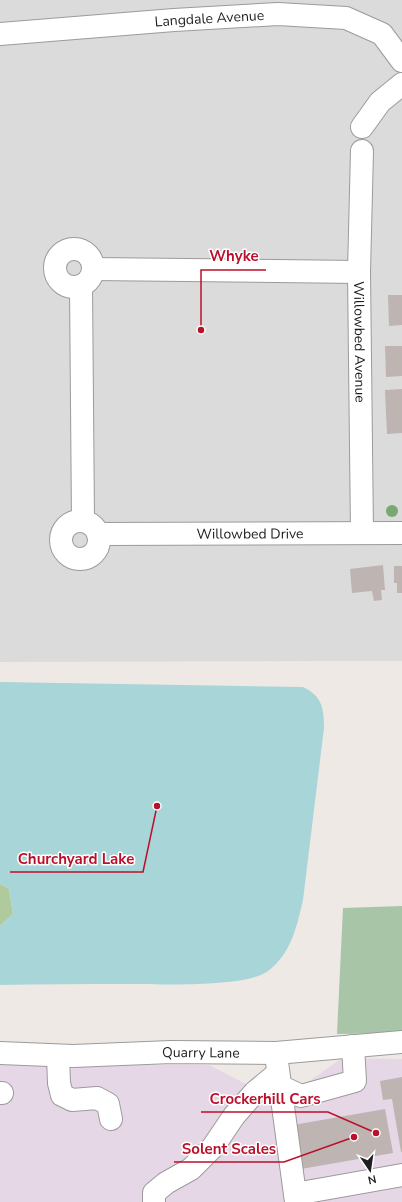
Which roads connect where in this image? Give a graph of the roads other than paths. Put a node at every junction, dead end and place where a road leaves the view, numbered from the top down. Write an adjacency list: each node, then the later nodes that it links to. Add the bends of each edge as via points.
1 (0, 34): 2 (street, Langdale Avenue, via 278,14 346,18 382,34)
2 (402, 60)
3 (402, 84): 4 (street, via 380,102)
4 (362, 127)
5 (362, 151): 6 (street, Willowbed Avenue)
6 (359, 272): 7 (street, Willowbed Avenue); 7 (street, Willowbed Drive, via 87,278 90,528)
7 (362, 533): 8 (street, Willowbed Drive)
8 (402, 533)
9 (402, 1042): 10 (street, Quarry Lane)
10 (353, 1046): 13 (street, Quarry Lane); 13 (street, via 355,1081 301,1096)
11 (0, 1053): 12 (street, Quarry Lane)
12 (58, 1056): 13 (street, Quarry Lane, via 171,1052); 14 (street, via 62,1095 72,1100 97,1098 108,1104)
13 (278, 1070): 16 (street); 17 (street, via 234,1116 213,1147 191,1170 166,1183 154,1193)
14 (111, 1120)
15 (402, 1175): 16 (street)
16 (295, 1198)
17 (154, 1202)

